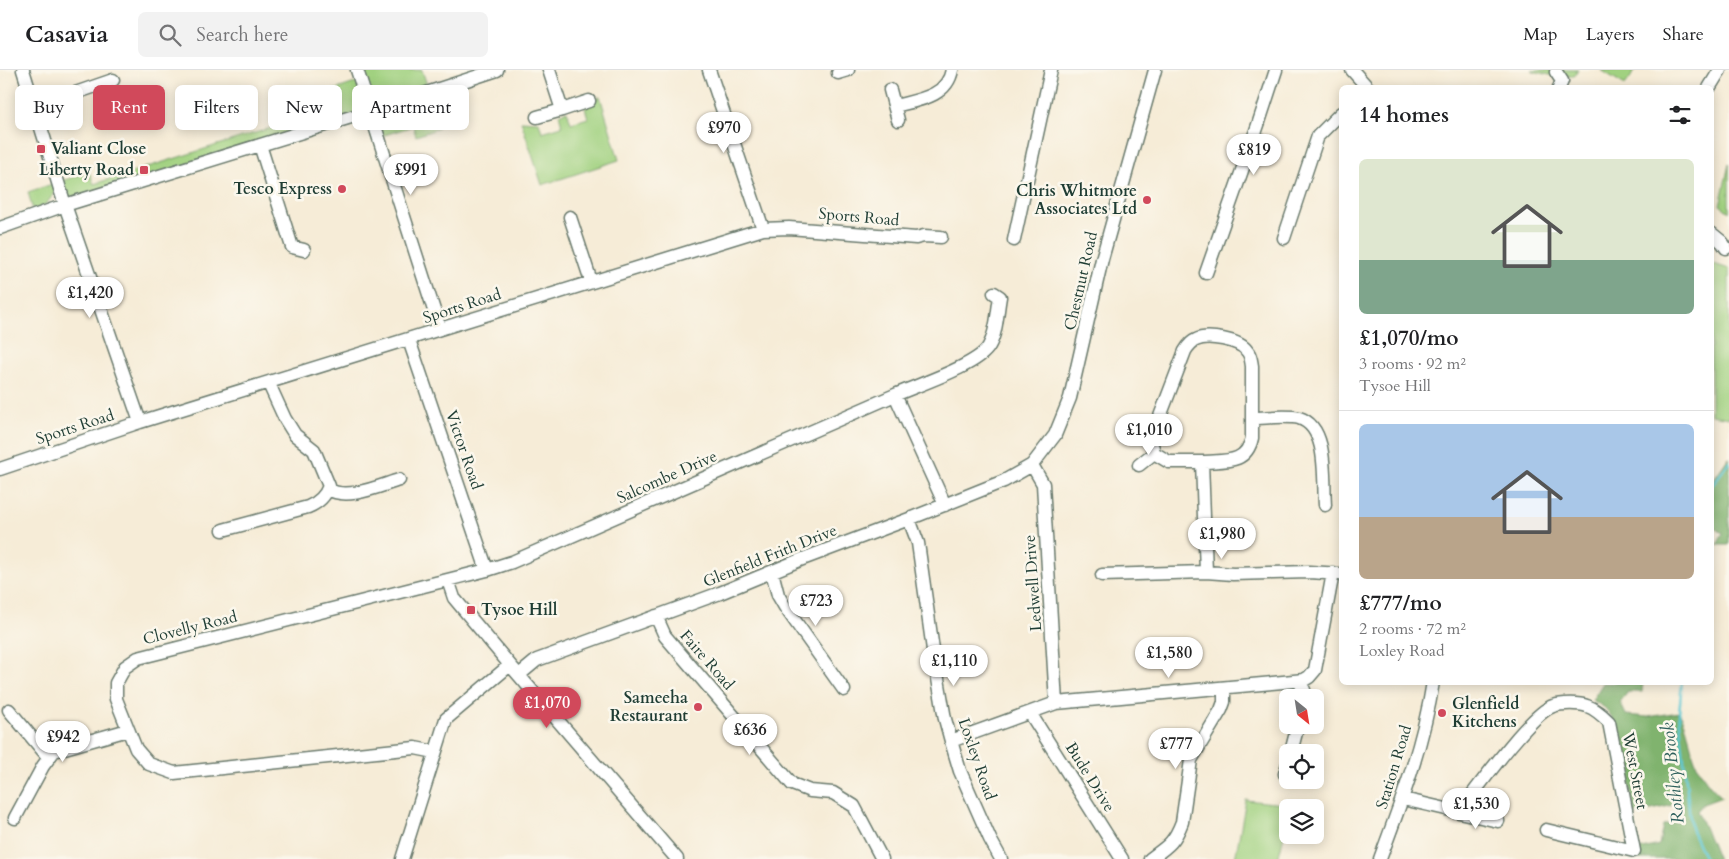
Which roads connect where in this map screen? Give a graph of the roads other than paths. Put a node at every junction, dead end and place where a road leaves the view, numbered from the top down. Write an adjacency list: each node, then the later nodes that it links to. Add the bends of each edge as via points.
1 (23, 70): 14 (street)
2 (358, 70): 15 (street)
3 (497, 70): 16 (street)
4 (549, 70): 24 (street)
5 (709, 70): 35 (street)
6 (952, 70): 23 (street, via 950,81 939,92)
7 (1051, 70): 39 (street)
8 (1155, 70): 53 (street, Chestnut Road, via 1102,259 1070,398 1055,434)
9 (1276, 70): 42 (street)
10 (1352, 70): 17 (street)
11 (1720, 70): 19 (street)
12 (1556, 72): 18 (street, via 1562,81)
13 (113, 80): 20 (street)
14 (28, 85)
15 (363, 85)
16 (451, 85)
17 (1366, 85)
18 (1560, 85)
19 (1711, 85)
20 (83, 90)
21 (890, 90): 23 (street)
22 (589, 101): 24 (street)
23 (895, 106): 28 (street)
24 (562, 110): 27 (street)
25 (1339, 115): 38 (street, via 1318,136)
26 (352, 117): 31 (street)
27 (537, 117)
28 (898, 120)
29 (42, 130): 32 (street)
30 (377, 130): 45 (street)
31 (260, 145): 32 (street); 41 (street, via 292,247)
32 (65, 205): 34 (street); 50 (street)
33 (570, 217): 43 (street)
34 (0, 228)
35 (763, 229): 37 (street, Sports Road); 43 (street, Sports Road)
36 (1714, 235): 40 (street)
37 (942, 237)
38 (1284, 238)
39 (1014, 240)
40 (1726, 248)
41 (304, 250)
42 (1206, 273)
43 (591, 281): 45 (street, Sports Road)
44 (994, 293): 48 (street, Salcombe Drive, via 1000,298 992,340 984,354)
45 (440, 329): 46 (street, Sports Road)
46 (409, 340): 47 (street, Sports Road); 62 (street, Victor Road)
47 (269, 384): 50 (street, Sports Road); 57 (street, via 295,435 314,450)
48 (895, 395): 58 (street); 62 (street, Salcombe Drive, via 512,562)
49 (1252, 418): 51 (street, via 1252,366 1247,350 1240,344 1210,337 1196,339 1184,351 1152,433); 52 (street, via 1250,448 1244,455 1236,460); 59 (street, via 1297,417 1307,421 1315,430 1321,442)
50 (140, 422): 55 (street, Sports Road)
51 (1154, 453): 52 (street, via 1170,462); 54 (street)
52 (1202, 462): 64 (street)
53 (1032, 465): 58 (street, Glenfield Frith Drive, via 1004,481); 76 (street, Ledwell Drive, via 1043,484)
54 (1137, 466)
55 (0, 469)
56 (399, 480): 57 (street, via 353,494 340,494)
57 (328, 489): 61 (street, via 317,503 308,507)
58 (945, 505): 60 (street, Glenfield Frith Drive)
59 (1325, 505)
60 (908, 520): 63 (street, Glenfield Frith Drive); 80 (street, Loxley Road, via 918,543 933,650)
61 (224, 530)
62 (487, 570): 67 (street, Salcombe Drive)
63 (772, 572): 68 (street, Glenfield Frith Drive); 75 (street, via 785,607)
64 (1206, 572): 65 (street); 66 (street)
65 (1337, 573): 71 (street, via 1315,670)
66 (1102, 575)
67 (448, 580): 69 (street, via 454,598); 79 (street, Clovelly Road, via 138,658 125,667 116,683 116,699)
68 (656, 616): 70 (street, Glenfield Frith Drive, via 537,660); 92 (street, Faire Road, via 665,636 792,784 810,791 833,794 854,806)
69 (510, 665): 70 (street); 81 (street, via 446,719)
70 (519, 675): 90 (street)
71 (1299, 681): 73 (street); 74 (street)
72 (1433, 685): 83 (street, Station Road)
73 (1224, 688): 76 (street); 88 (street, via 1224,702 1191,760 1182,822 1174,840)
74 (1303, 689)
75 (844, 690)
76 (1056, 703): 78 (street)
77 (9, 710): 82 (street)
78 (1030, 713): 80 (street); 94 (street, Bude Drive)
79 (128, 730): 81 (street, Clovelly Road, via 136,750 149,764 174,773 415,748); 82 (street, via 54,751)
80 (951, 741): 93 (street, Loxley Road, via 967,787)
81 (435, 752): 91 (street)
82 (49, 758): 85 (street)
83 (1403, 800): 84 (street); 97 (street, Station Road)
84 (1459, 812): 86 (street); 89 (street, West Street, via 1540,713 1561,704 1587,705 1609,722)
85 (15, 818)
86 (1498, 821)
87 (1546, 830): 89 (street, West Street)
88 (1165, 848): 95 (street); 96 (street)
89 (1635, 855)
90 (671, 857)
91 (402, 859)
92 (882, 859)
93 (1001, 859)
94 (1122, 859)
95 (1150, 859)
96 (1173, 859)
97 (1380, 859)

